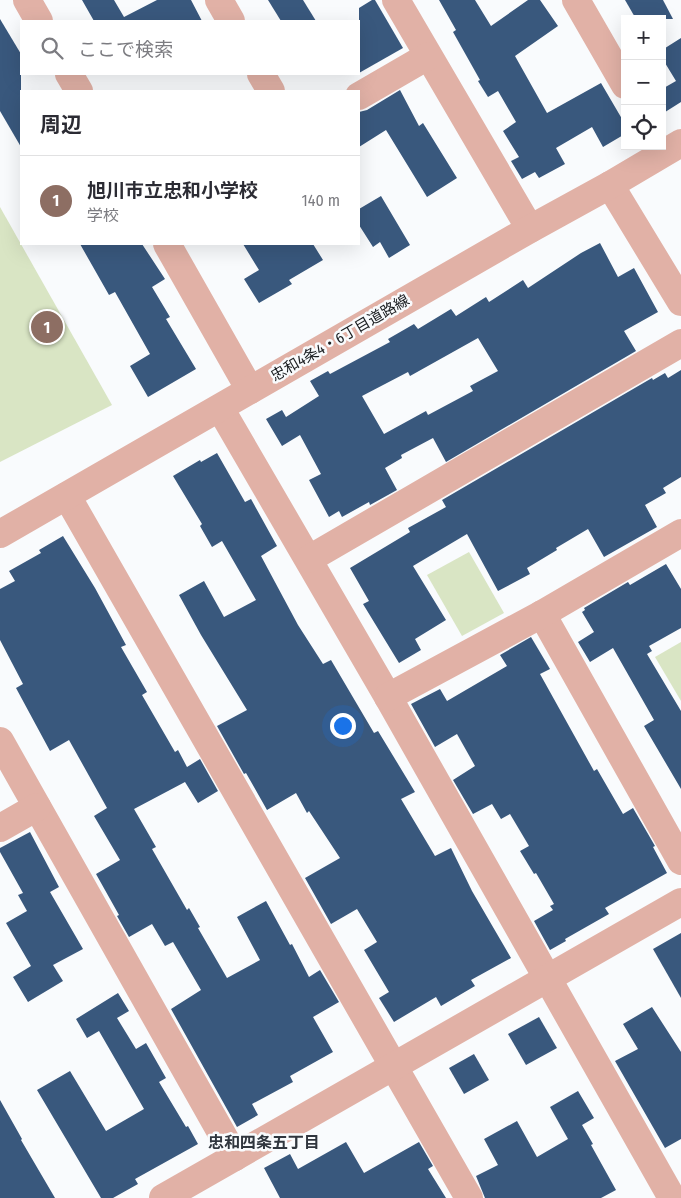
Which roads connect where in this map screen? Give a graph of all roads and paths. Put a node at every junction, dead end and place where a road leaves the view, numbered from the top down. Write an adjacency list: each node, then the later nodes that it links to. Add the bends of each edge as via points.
1 (27, 0): 5 (street)
2 (219, 0): 6 (street)
3 (396, 0): 7 (street)
4 (576, 0): 10 (street)
5 (38, 20)
6 (230, 20)
7 (428, 56): 13 (street); 16 (street)
8 (70, 75): 11 (street)
9 (262, 75): 12 (street)
10 (621, 78)
11 (78, 90)
12 (271, 90)
13 (360, 95)
14 (668, 147): 15 (street, 忠和4条4・6丁目道路線)
15 (610, 185): 16 (street, 忠和4条4・6丁目道路線); 18 (street)
16 (530, 229): 20 (street, 忠和4条4・6丁目道路線)
17 (168, 245): 20 (street)
18 (681, 302)
19 (681, 343): 25 (street)
20 (250, 390): 21 (street, 忠和4条4・6丁目道路線)
21 (220, 408): 22 (street, 忠和4条4・6丁目道路線); 25 (street)
22 (67, 496): 23 (street, 忠和4条4・6丁目道路線); 34 (street)
23 (0, 534)
24 (679, 539): 26 (street)
25 (309, 559): 27 (street)
26 (542, 614): 27 (street); 31 (street)
27 (388, 697): 33 (street)
28 (0, 741): 29 (street)
29 (36, 807): 30 (street); 35 (street)
30 (0, 828)
31 (681, 861)
32 (681, 902): 33 (street)
33 (547, 978): 34 (street); 38 (street)
34 (394, 1066): 35 (street); 37 (street)
35 (235, 1157): 36 (street)
36 (163, 1198)
37 (469, 1198)
38 (672, 1198)

